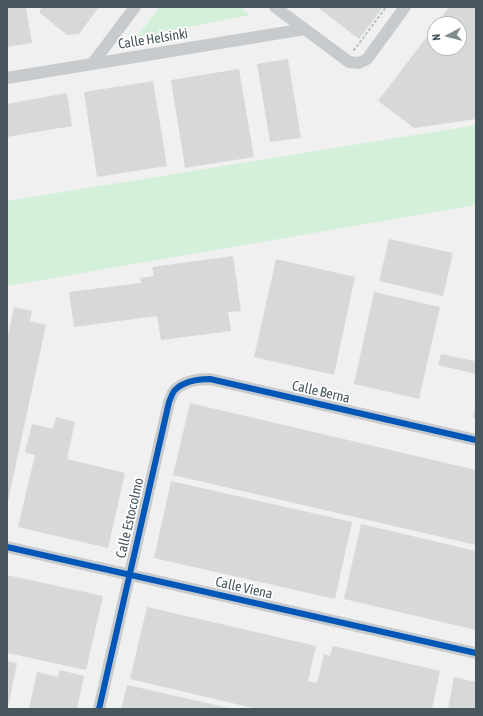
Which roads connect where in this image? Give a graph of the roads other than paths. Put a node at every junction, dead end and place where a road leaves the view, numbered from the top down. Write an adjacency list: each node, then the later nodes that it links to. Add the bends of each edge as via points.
1 (135, 7): 5 (street)
2 (275, 7): 4 (street)
3 (405, 7): 4 (street, via 367,59 359,63 349,62)
4 (305, 29): 5 (street, Calle Helsinki)
5 (93, 63): 6 (street, Calle Helsinki)
6 (7, 78)
7 (169, 402): 8 (street, Calle Berna, via 175,390 188,382 210,380); 10 (street, Calle Estocolmo)
8 (476, 440)
9 (7, 547): 10 (street, Calle Viena)
10 (130, 574): 11 (street, Calle Viena); 12 (street, Calle Estocolmo)
11 (476, 652)
12 (99, 709)

